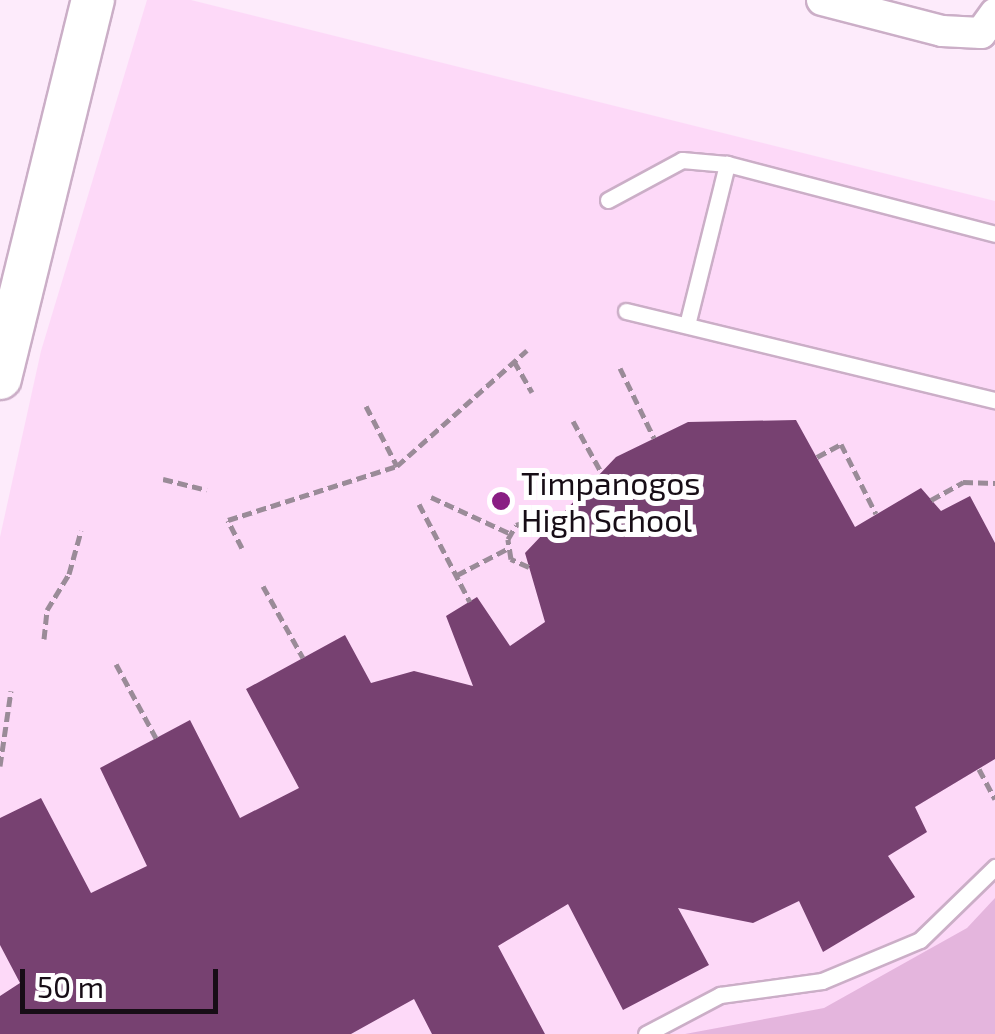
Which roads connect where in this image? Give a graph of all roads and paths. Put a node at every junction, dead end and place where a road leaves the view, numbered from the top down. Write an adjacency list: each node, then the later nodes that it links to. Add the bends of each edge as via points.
1 (93, 0): 7 (street)
2 (822, 0): 3 (street, via 942,31)
3 (988, 24)
4 (727, 164): 5 (lane, via 682,160); 6 (lane); 9 (lane)
5 (608, 200)
6 (995, 234)
7 (12, 278): 13 (street)
8 (626, 310): 9 (lane)
9 (687, 326): 15 (lane)
10 (527, 350): 11 (path)
11 (514, 361): 14 (path); 20 (path)
12 (620, 368): 18 (path)
13 (0, 378)
14 (532, 392)
15 (995, 400)
16 (366, 406): 20 (path)
17 (572, 421): 21 (path)
18 (654, 438)
19 (817, 456): 28 (path, via 840,444)
20 (397, 466): 32 (path, via 228,520)
21 (601, 472)
22 (163, 478): 24 (path)
23 (995, 483): 26 (path, via 962,482)
24 (207, 490)
25 (431, 498): 31 (path)
26 (931, 500)
27 (419, 504): 35 (path)
28 (876, 514)
29 (536, 519): 31 (path)
30 (82, 531): 38 (path, via 47,610)
31 (509, 532): 33 (path)
32 (242, 548)
33 (507, 548): 34 (path, via 518,565); 35 (path)
34 (529, 567)
35 (457, 575): 37 (path)
36 (264, 586): 39 (path)
37 (470, 602)
38 (44, 639)
39 (303, 658)
40 (116, 664): 42 (path)
41 (11, 691): 43 (path)
42 (156, 738)
43 (0, 766)
44 (978, 769): 46 (path)
45 (995, 780): 46 (path)
46 (987, 784): 47 (path)
47 (995, 798)
48 (995, 867): 49 (lane, via 920,940 822,981 720,996)
49 (646, 1034)

